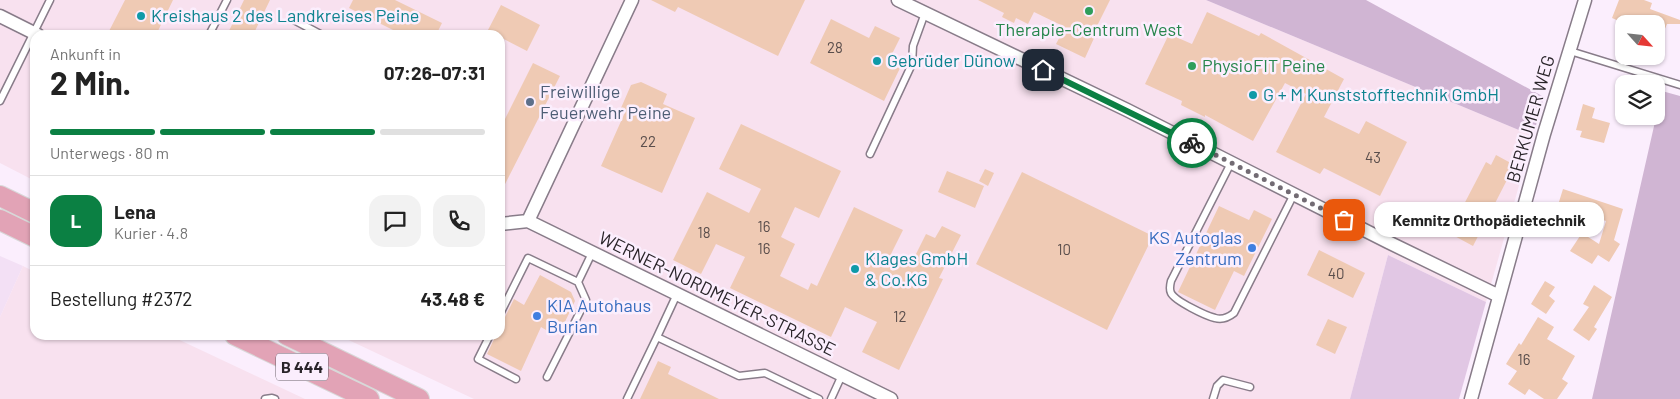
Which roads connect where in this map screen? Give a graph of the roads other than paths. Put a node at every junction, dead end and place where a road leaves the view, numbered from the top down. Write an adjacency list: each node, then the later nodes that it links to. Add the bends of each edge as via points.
1 (50, 0): 9 (lane)
2 (227, 0): 10 (lane)
3 (632, 0): 23 (street)
4 (898, 0): 6 (street)
5 (1585, 0): 14 (street, BERKUMER WEG)
6 (920, 7): 17 (lane, via 912,64); 18 (street)
7 (0, 16): 12 (street)
8 (292, 19): 11 (lane)
9 (38, 30)
10 (212, 30)
11 (313, 30)
12 (30, 31)
13 (30, 45): 16 (lane)
14 (1570, 51): 15 (lane, BERKUMER WEG); 29 (street, BERKUMER WEG)
15 (1680, 85)
16 (0, 101)
17 (870, 154)
18 (1231, 162): 19 (street); 19 (lane, via 1171,281 1172,295 1179,301 1216,319 1234,314)
19 (1294, 194): 29 (street)
20 (0, 196): 21 (highway)
21 (30, 211)
22 (0, 220): 25 (highway)
23 (528, 221): 24 (street); 26 (street, WERNER-NORDMEYER-STRASSE)
24 (505, 223)
25 (30, 235)
26 (592, 253): 27 (lane); 28 (street, WERNER-NORDMEYER-STRASSE)
27 (578, 282): 30 (lane, via 528,258); 36 (lane, via 586,300)
28 (677, 294): 31 (lane); 35 (street, WERNER-NORDMEYER-STRASSE)
29 (1499, 296): 48 (street, BERKUMER WEG)
30 (505, 304)
31 (657, 337): 43 (lane); 44 (lane, via 739,376 765,373)
32 (245, 340): 41 (highway, B 444)
33 (297, 340): 42 (highway, B 444)
34 (488, 340): 37 (lane, via 478,359)
35 (842, 375): 45 (lane); 46 (street, WERNER-NORDMEYER-STRASSE)
36 (547, 377)
37 (516, 379)
38 (1250, 387): 47 (lane, via 1223,380 1217,386)
39 (265, 399): 40 (lane)
40 (275, 399)
41 (369, 399)
42 (419, 399)
43 (627, 399)
44 (819, 399)
45 (831, 399)
46 (891, 399)
47 (1213, 399)
48 (1471, 399)

